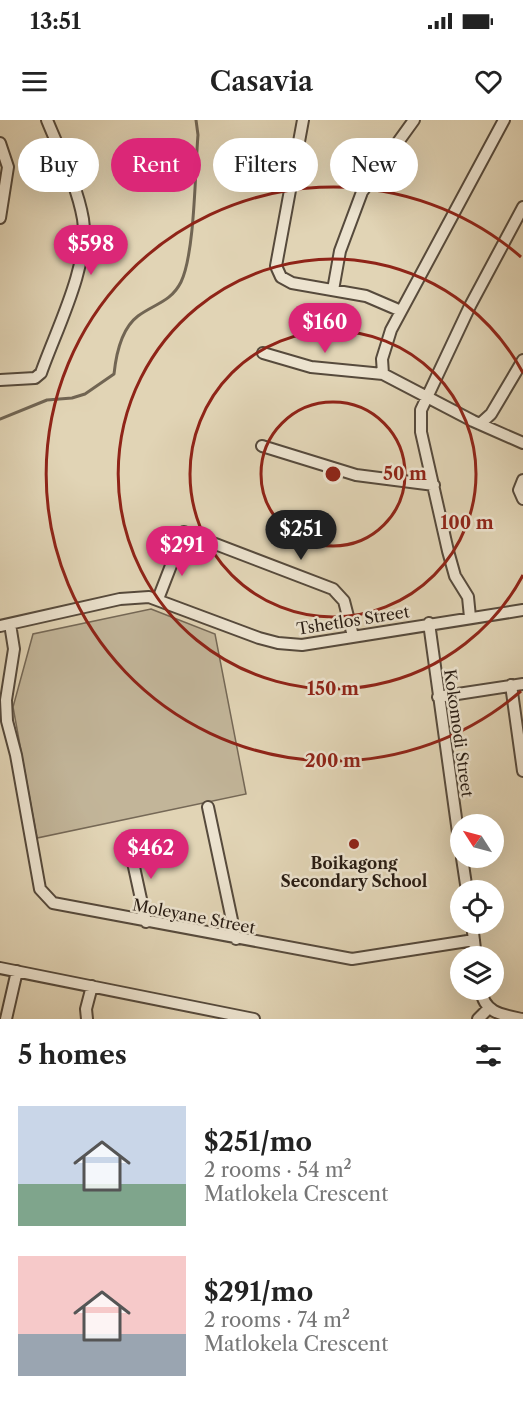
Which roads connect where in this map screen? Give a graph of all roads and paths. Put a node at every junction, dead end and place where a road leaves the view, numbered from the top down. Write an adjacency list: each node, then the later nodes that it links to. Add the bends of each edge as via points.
1 (47, 120): 13 (street, via 83,220 83,244 76,278 41,373 35,378)
2 (303, 120): 8 (street, via 276,266 280,277 292,283)
3 (414, 120): 8 (street, via 362,192 340,251)
4 (504, 120): 9 (street)
5 (0, 143): 7 (street, via 8,167)
6 (523, 207): 14 (street)
7 (0, 218)
8 (333, 290): 9 (street, via 366,296)
9 (401, 311): 12 (street, via 382,359)
10 (263, 353): 12 (street, via 311,367)
11 (523, 360): 15 (street, via 491,414)
12 (383, 374): 14 (street)
13 (0, 380)
14 (428, 395): 15 (street); 19 (street, via 421,410 422,432)
15 (480, 424): 16 (street)
16 (523, 443)
17 (262, 446): 19 (street, via 356,475)
18 (523, 480): 20 (street, via 519,490)
19 (434, 485): 23 (street, via 448,551 455,576 468,597)
20 (523, 499)
21 (158, 599): 25 (street, Tshetlos Street, via 120,599); 26 (street, Tshetlos Street, via 278,643 302,645); 26 (street, via 184,532 333,589 344,601)
22 (523, 610): 23 (street, Tshetlos Street)
23 (470, 617): 24 (street, Tshetlos Street)
24 (429, 623): 26 (street, Tshetlos Street); 29 (street, Kokomodi Street)
25 (5, 625): 34 (street, Moleyane Street, via 14,649 6,700 7,721 40,889 47,899 61,906)
26 (353, 636)
27 (523, 684): 28 (street)
28 (511, 685): 29 (street); 30 (street)
29 (438, 697): 32 (street, Kokomodi Street)
30 (523, 771)
31 (208, 807): 36 (street)
32 (455, 814)
33 (129, 844): 34 (street)
34 (146, 922): 36 (street, Moleyane Street)
35 (473, 934): 37 (street)
36 (236, 939): 37 (street, Moleyane Street, via 352,959)
37 (474, 940): 38 (street)
38 (475, 946)
39 (0, 968): 40 (street)
40 (17, 971): 41 (street); 44 (street)
41 (92, 986): 45 (street); 46 (street)
42 (483, 1000): 43 (street)
43 (489, 1008): 47 (street); 48 (street)
44 (6, 1019)
45 (87, 1019)
46 (254, 1019)
47 (478, 1019)
48 (522, 1019)

